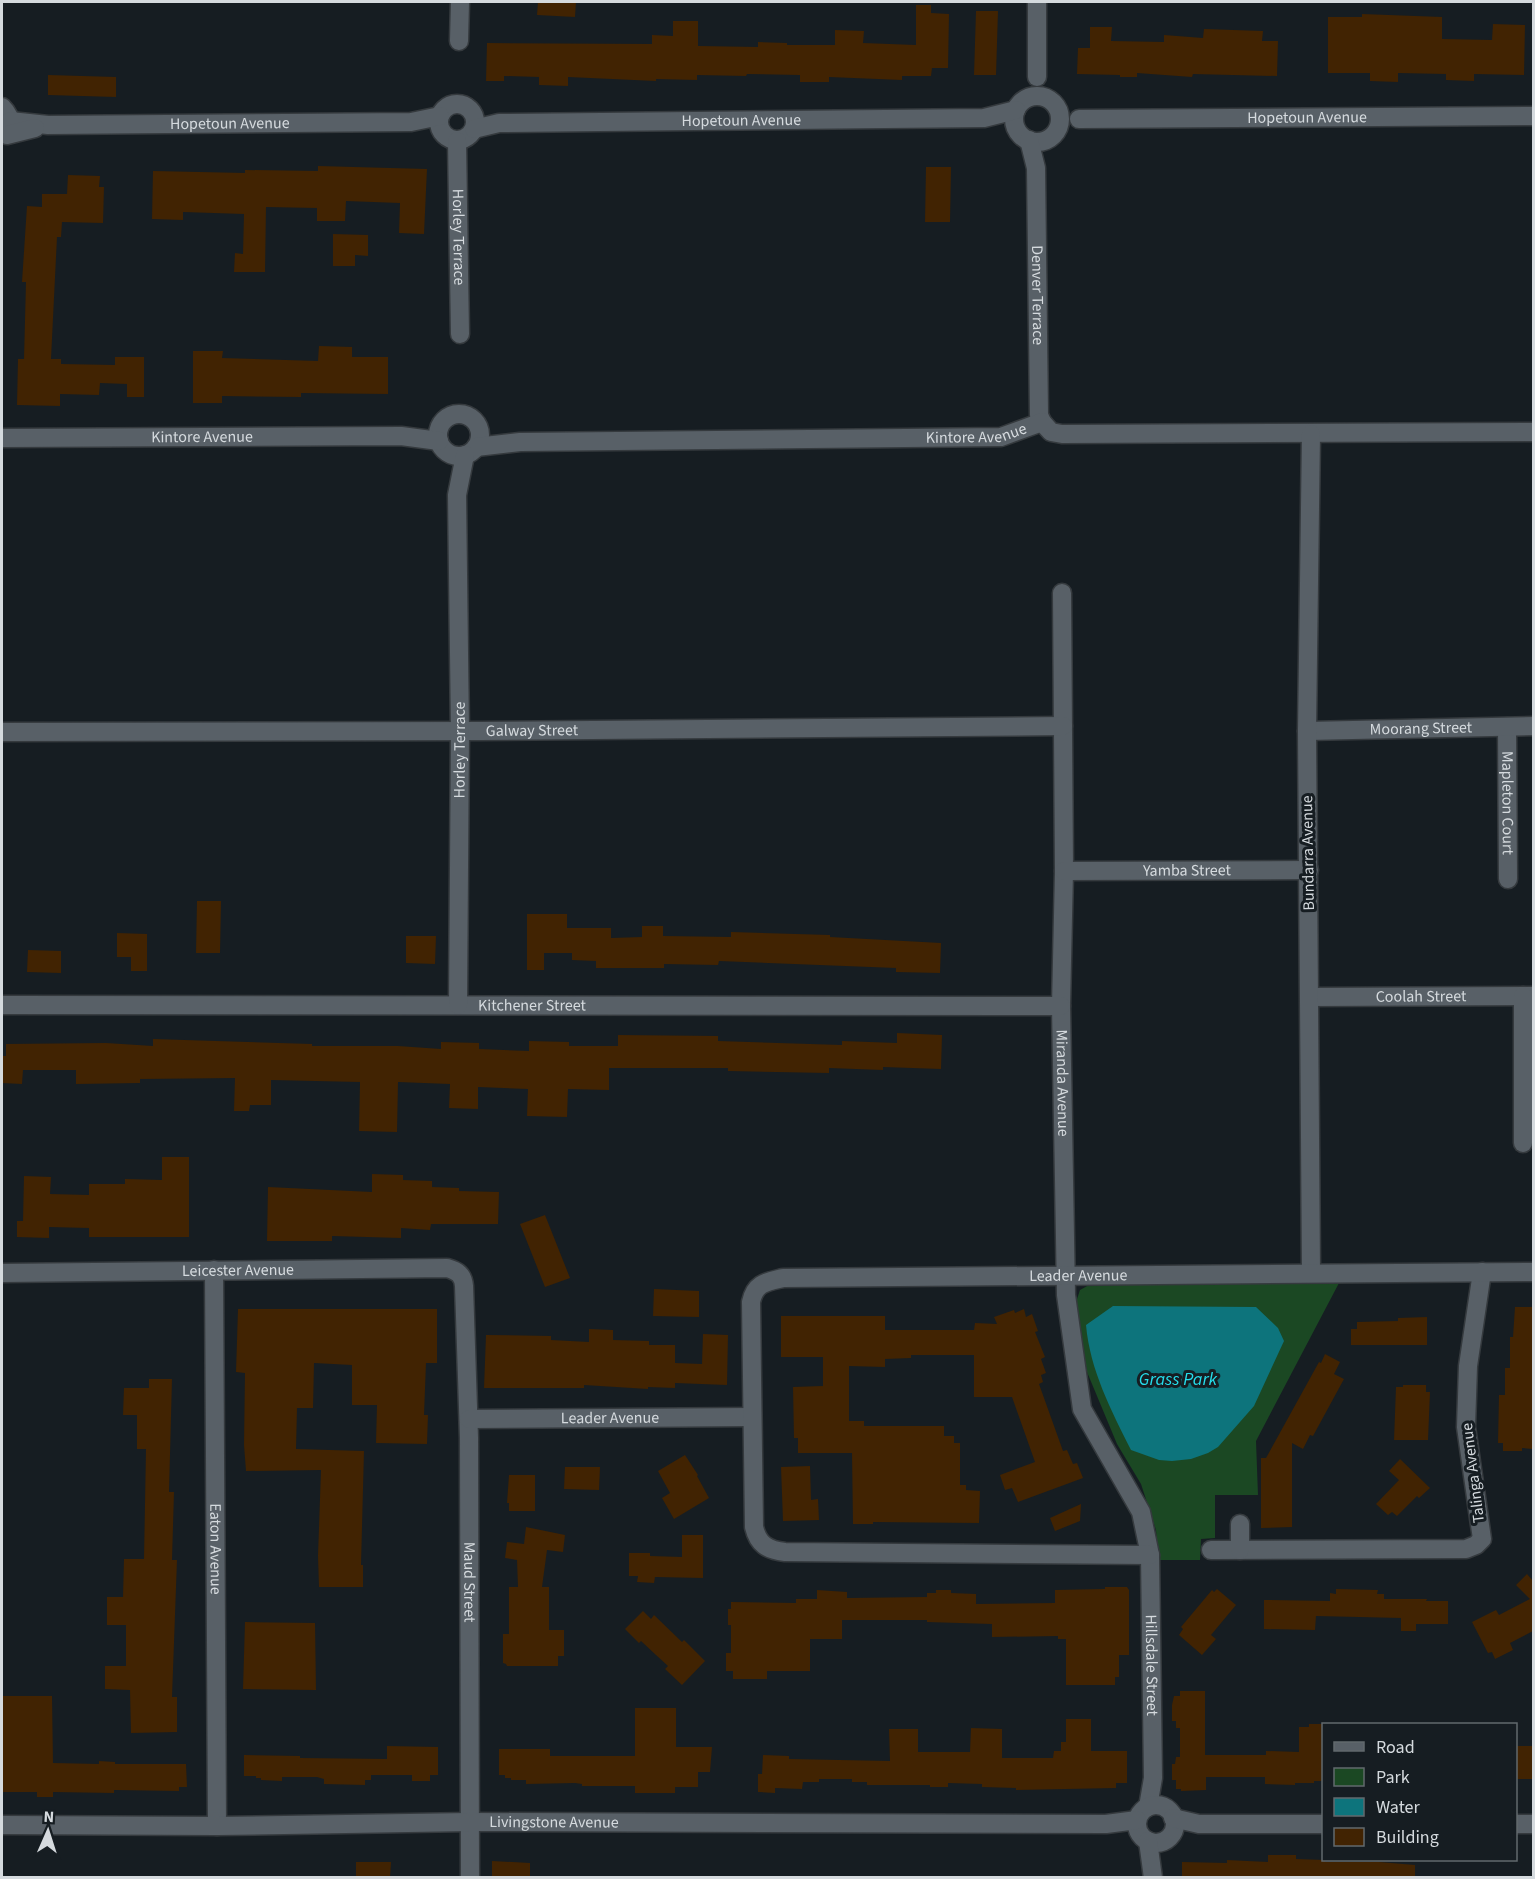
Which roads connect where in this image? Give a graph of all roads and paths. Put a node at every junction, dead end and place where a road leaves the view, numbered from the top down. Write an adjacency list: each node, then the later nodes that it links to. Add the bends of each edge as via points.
1 (459, 2): 3 (street)
2 (1037, 2): 4 (street)
3 (459, 40)
4 (1037, 77): 5 (street); 6 (street)
5 (1052, 103): 6 (street, Hopetoun Avenue, via 1039,96); 9 (street, Hopetoun Avenue); 13 (street, via 1060,115)
6 (1021, 104): 8 (street, Hopetoun Avenue); 13 (street, via 1014,117)
7 (1533, 116): 9 (street, Hopetoun Avenue)
8 (984, 118): 10 (street, Hopetoun Avenue); 13 (street, Hopetoun Avenue)
9 (1079, 119): 13 (street, Hopetoun Avenue)
10 (473, 122): 11 (street, via 469,109 456,104 449,106); 14 (street, via 464,139)
11 (440, 123): 12 (street, Hopetoun Avenue); 14 (street, via 444,135)
12 (5, 126)
13 (1037, 135): 16 (street, Denver Terrace)
14 (457, 141): 15 (street, Horley Terrace)
15 (460, 334)
16 (1042, 422): 18 (street, Kintore Avenue, via 1051,432 1062,434); 21 (street, Kintore Avenue, via 1001,437)
17 (1533, 432): 18 (street, Kintore Avenue)
18 (1311, 434): 27 (street, Bundarra Avenue)
19 (2, 438): 20 (street, Kintore Avenue, via 401,436)
20 (441, 440): 21 (street, via 452,455); 21 (street, via 447,417 459,414 477,424); 22 (street, Horley Terrace)
21 (474, 445): 22 (street, Horley Terrace)
22 (457, 495): 28 (street, Horley Terrace)
23 (1062, 593): 24 (street, Miranda Avenue)
24 (1063, 726): 28 (street, Galway Street); 31 (street, Miranda Avenue)
25 (1533, 726): 26 (street, Moorang Street)
26 (1507, 727): 27 (street, Moorang Street); 32 (street, Mapleton Court)
27 (1307, 730): 30 (street, Bundarra Avenue)
28 (460, 731): 29 (street, Galway Street); 36 (street, Horley Terrace)
29 (2, 732)
30 (1309, 870): 31 (street, Yamba Street); 34 (street, Bundarra Avenue)
31 (1064, 871): 37 (street, Miranda Avenue)
32 (1508, 879)
33 (1528, 996): 34 (street, Coolah Street); 38 (street)
34 (1310, 998): 43 (street, Bundarra Avenue)
35 (2, 1005): 36 (street, Kitchener Street)
36 (458, 1005): 37 (street, Kitchener Street)
37 (1060, 1006): 44 (street, Miranda Avenue)
38 (1523, 1143)
39 (214, 1270): 42 (street, Leicester Avenue); 45 (street, Leicester Avenue, via 447,1268 462,1276); 58 (street, Eaton Avenue)
40 (1482, 1272): 41 (street, Leader Avenue); 43 (street, Leader Avenue); 50 (street, Talinga Avenue, via 1468,1366 1466,1427 1482,1539 1466,1549)
41 (1533, 1272)
42 (2, 1273)
43 (1311, 1273): 44 (street, Leader Avenue)
44 (1066, 1276): 46 (street, Leader Avenue, via 783,1278 760,1285 751,1302); 51 (street, Miranda Avenue, via 1065,1295 1082,1408 1141,1512)
45 (464, 1286): 47 (street, Maud Street)
46 (752, 1418): 47 (street, Leader Avenue); 51 (street, Leader Avenue, via 754,1527 762,1545 772,1550)
47 (469, 1419): 52 (street, Maud Street)
48 (1240, 1524): 50 (street)
49 (1211, 1550): 50 (street, Talinga Avenue)
50 (1240, 1550)
51 (1150, 1554): 56 (street, Hillsdale Street)
52 (470, 1822): 56 (street, Livingstone Avenue); 58 (street, Livingstone Avenue); 60 (street, Maud Street)
53 (1322, 1824): 56 (street, Livingstone Avenue)
54 (1517, 1824): 55 (street)
55 (1533, 1824)
56 (1155, 1825): 59 (street, Hillsdale Street)
57 (2, 1826): 58 (street, Livingstone Avenue)
58 (218, 1826)
59 (1154, 1874)
60 (470, 1878)

